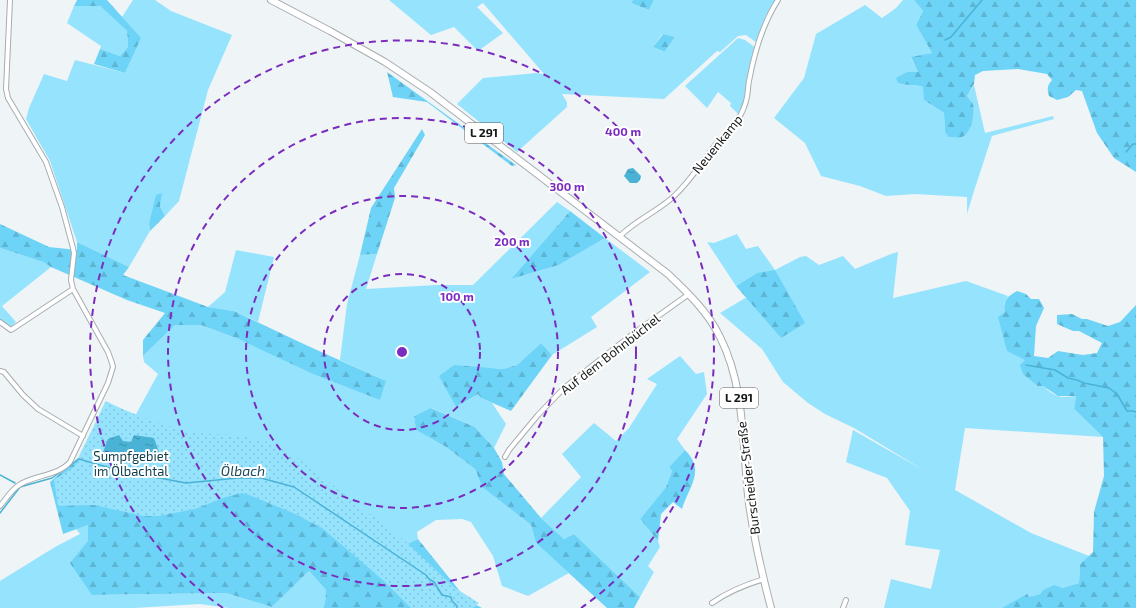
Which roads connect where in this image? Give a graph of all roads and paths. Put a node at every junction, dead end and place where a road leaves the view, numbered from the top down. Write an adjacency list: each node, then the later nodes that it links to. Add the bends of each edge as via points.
1 (10, 0): 5 (street, via 6,89 8,98 46,162 62,207 74,253 71,280)
2 (271, 0): 4 (main road, Burscheider Straße / L 291, via 385,62)
3 (778, 0): 4 (street, Neuenkamp, via 770,12 758,46 743,110 727,134 719,140 674,196)
4 (620, 236): 6 (main road, Burscheider Straße / L 291)
5 (73, 289): 7 (street, via 11,330); 9 (street, via 112,363 108,383)
6 (689, 294): 10 (street, Auf dem Bohnbüchel, via 564,388 538,415); 12 (main road, Burscheider Straße / L 291, via 716,329 732,369 740,407 749,505)
7 (0, 322)
8 (0, 371): 9 (street, via 4,372 38,409)
9 (83, 436): 11 (street, via 67,465 19,484)
10 (505, 457)
11 (0, 506)
12 (764, 579): 14 (street, via 739,587); 15 (main road, Burscheider Straße / L 291)
13 (846, 600): 16 (street)
14 (712, 603)
15 (771, 608)
16 (843, 608)

